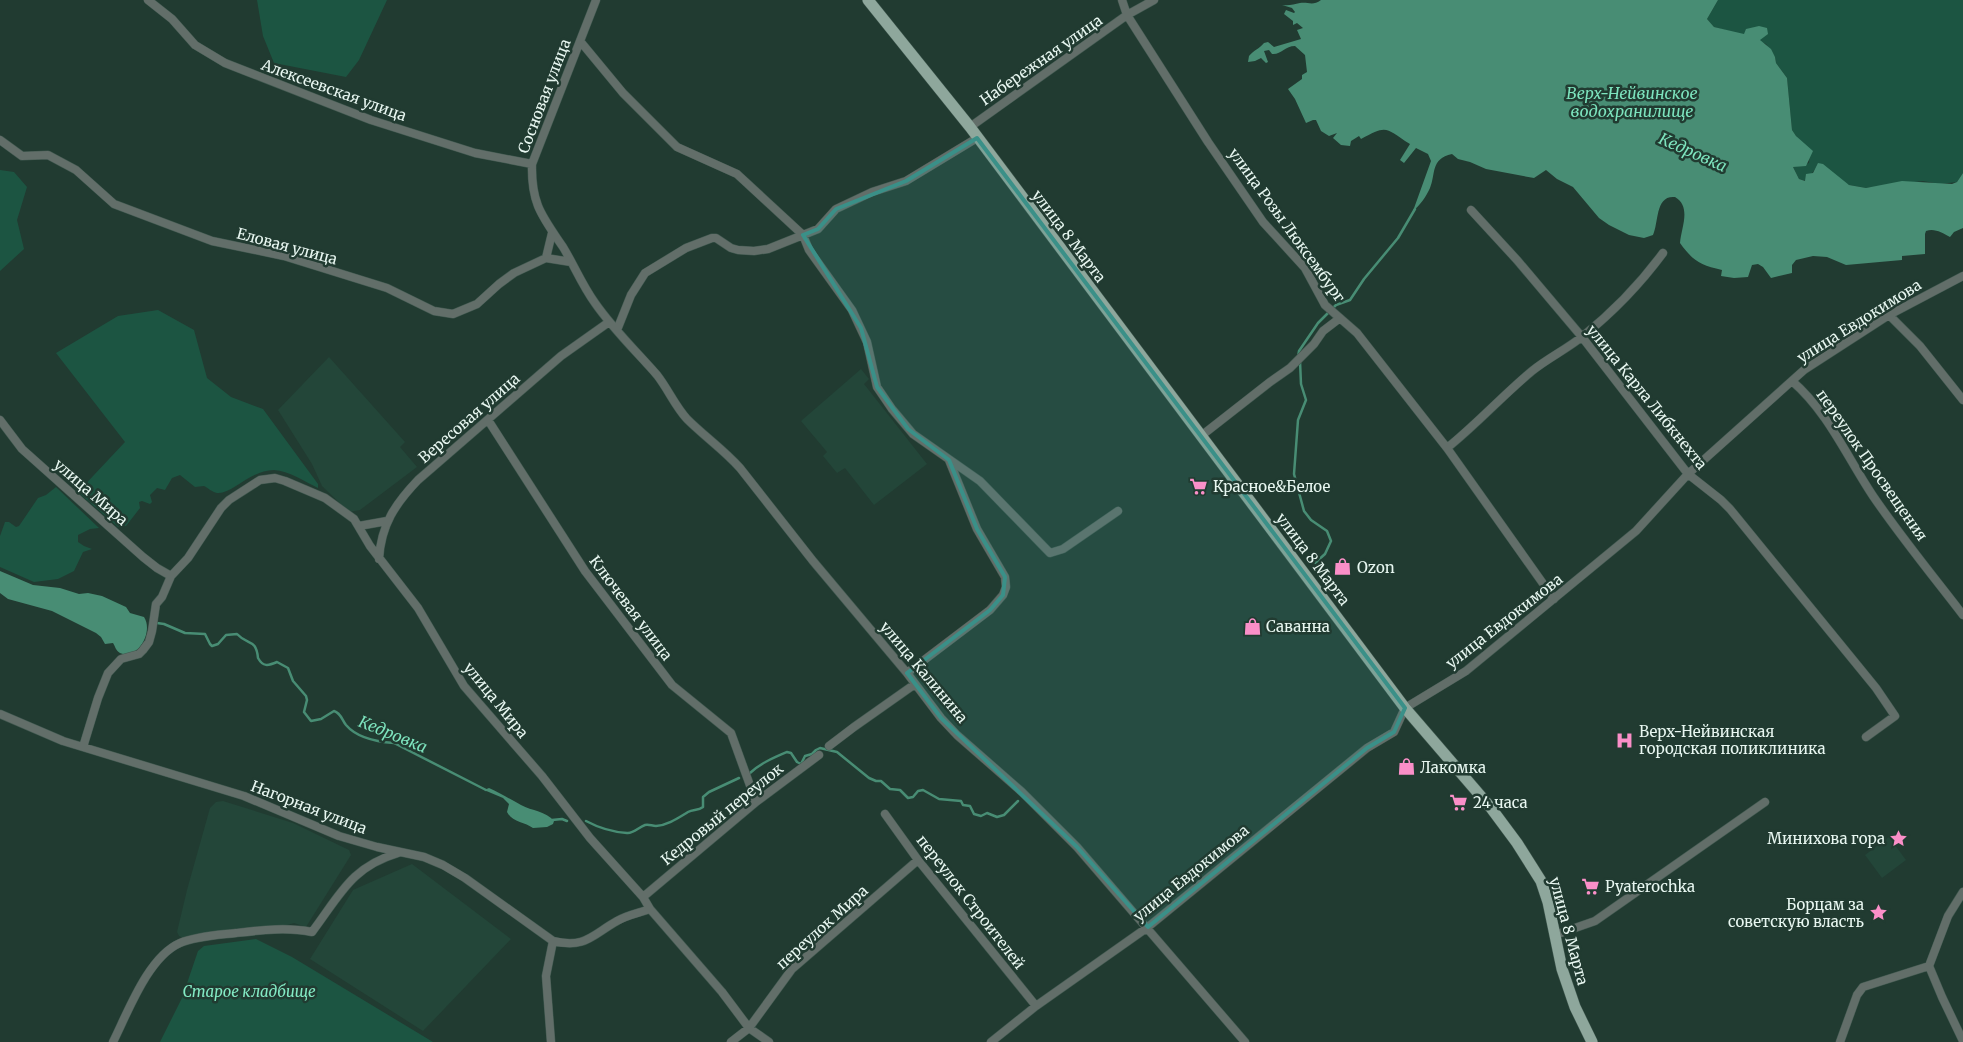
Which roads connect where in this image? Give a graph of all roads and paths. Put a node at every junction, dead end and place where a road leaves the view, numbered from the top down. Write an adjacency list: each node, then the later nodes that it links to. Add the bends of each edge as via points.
1 (148, 0): 11 (street, Алексеевская улица, via 172,19 195,45 225,63 371,120 475,153)
2 (868, 0): 8 (main road, улица 8 Марта)
3 (1122, 0): 6 (street, улица Розы Люксембург)
4 (1154, 0): 6 (street, Набережная улица)
5 (594, 1): 7 (street, Сосновая улица)
6 (1127, 15): 8 (street, Набережная улица); 20 (street, улица Розы Люксембург, via 1254,210 1305,268 1327,308)
7 (580, 41): 11 (street, Сосновая улица); 14 (street, via 622,93 677,147 737,174)
8 (970, 127): 9 (main road, улица 8 Марта)
9 (977, 138): 14 (street, via 906,181 836,209 818,229); 28 (main road, улица 8 Марта)
10 (0, 140): 16 (street, Еловая улица, via 22,156 48,155 76,170 114,204 212,241 284,256 387,288 434,311 453,314 477,304 514,274)
11 (532, 164): 13 (street, Сосновая улица, via 534,195)
12 (1471, 210): 23 (street, улица Карла Либкнехта)
13 (552, 233): 16 (street); 17 (street, Сосновая улица)
14 (803, 235): 22 (street, via 754,251 732,248 716,238 686,248 645,273); 30 (street, via 809,250 861,328 877,387 908,429)
15 (1663, 254): 23 (street, via 1645,277)
16 (546, 258): 17 (street)
17 (571, 262): 21 (street, Сосновая улица, via 581,283)
18 (1963, 276): 19 (street, улица Евдокимова)
19 (1889, 315): 24 (street, улица Евдокимова); 25 (street, via 1920,346)
20 (1337, 316): 28 (street, via 1290,368); 29 (street, улица Розы Люксембург, via 1357,333)
21 (609, 322): 22 (street, Сосновая улица); 27 (street, Вересовая улица, via 561,356)
22 (617, 330): 39 (street, улица Калинина, via 658,376 688,419 740,468)
23 (1582, 337): 29 (street, via 1531,372); 31 (street, улица Карла Либкнехта)
24 (1792, 381): 31 (street, улица Евдокимова); 38 (street, переулок Просвещения, via 1821,414 1883,510)
25 (1963, 400)
26 (0, 420): 36 (street, улица Мира, via 29,456 143,557)
27 (488, 420): 33 (street, Вересовая улица, via 418,480); 47 (street, Ключевая улица, via 585,571 672,685 731,733)
28 (1201, 436): 41 (main road, улица 8 Марта)
29 (1447, 448): 37 (street, улица Розы Люксембург)
30 (950, 460): 32 (street, via 980,481 1050,553 1063,549); 39 (street, via 977,529 1005,577 1006,587 990,610)
31 (1688, 474): 37 (street, улица Евдокимова, via 1636,531); 43 (street, улица Карла Либкнехта, via 1730,509 1876,688 1895,716)
32 (1118, 511)
33 (387, 521): 34 (street); 35 (street, Вересовая улица)
34 (359, 526): 35 (street, улица Мира); 36 (street, улица Мира, via 324,498 299,486 275,478 260,480 221,508 188,558)
35 (379, 559): 53 (street, улица Мира, via 413,602 464,686)
36 (171, 576): 45 (street, улица Мира, via 156,604 149,642 139,654 121,659 108,673)
37 (1554, 599): 41 (street, улица Евдокимова, via 1466,671)
38 (1963, 615)
39 (907, 673): 40 (street, улица Калинина)
40 (916, 684): 44 (street); 55 (street, улица Калинина, via 957,735 1070,840)
41 (1405, 708): 55 (street, улица Евдокимова, via 1394,732 1353,759); 56 (main road, улица 8 Марта, via 1491,808 1522,850 1541,882)
42 (0, 714): 45 (street, Нагорная улица, via 43,734)
43 (1866, 737)
44 (829, 746)
45 (83, 747): 50 (street, Нагорная улица, via 244,796 339,836)
46 (819, 755): 47 (street, Кедровый переулок)
47 (756, 802): 53 (street, Кедровый переулок)
48 (1765, 802): 56 (street, via 1595,921)
49 (885, 814): 51 (street, переулок Строителей)
50 (401, 852): 57 (street, Нагорная улица, via 424,857 450,869); 62 (street, via 381,858 352,878 312,932 290,928 251,931 199,938 172,947 154,965)
51 (918, 860): 59 (street, переулок Строителей); 60 (street, переулок Мира, via 792,969)
52 (1963, 892): 58 (street, via 1948,916)
53 (643, 897): 54 (street, улица Мира)
54 (650, 909): 57 (street, via 619,920 583,942 567,945); 60 (street, улица Мира)
55 (1148, 927): 59 (street, улица Евдокимова); 67 (street, улица Калинина)
56 (1555, 935): 68 (main road, улица 8 Марта, via 1569,989)
57 (553, 942): 63 (street, via 546,976)
58 (1929, 966): 61 (street); 69 (street, via 1863,987)
59 (1036, 1006): 66 (street, улица Евдокимова)
60 (749, 1028): 64 (street, переулок Мира); 65 (street, улица Мира)
61 (1963, 1041)
62 (113, 1042)
63 (551, 1042)
64 (732, 1042)
65 (769, 1042)
66 (991, 1042)
67 (1245, 1042)
68 (1592, 1042)
69 (1840, 1042)

